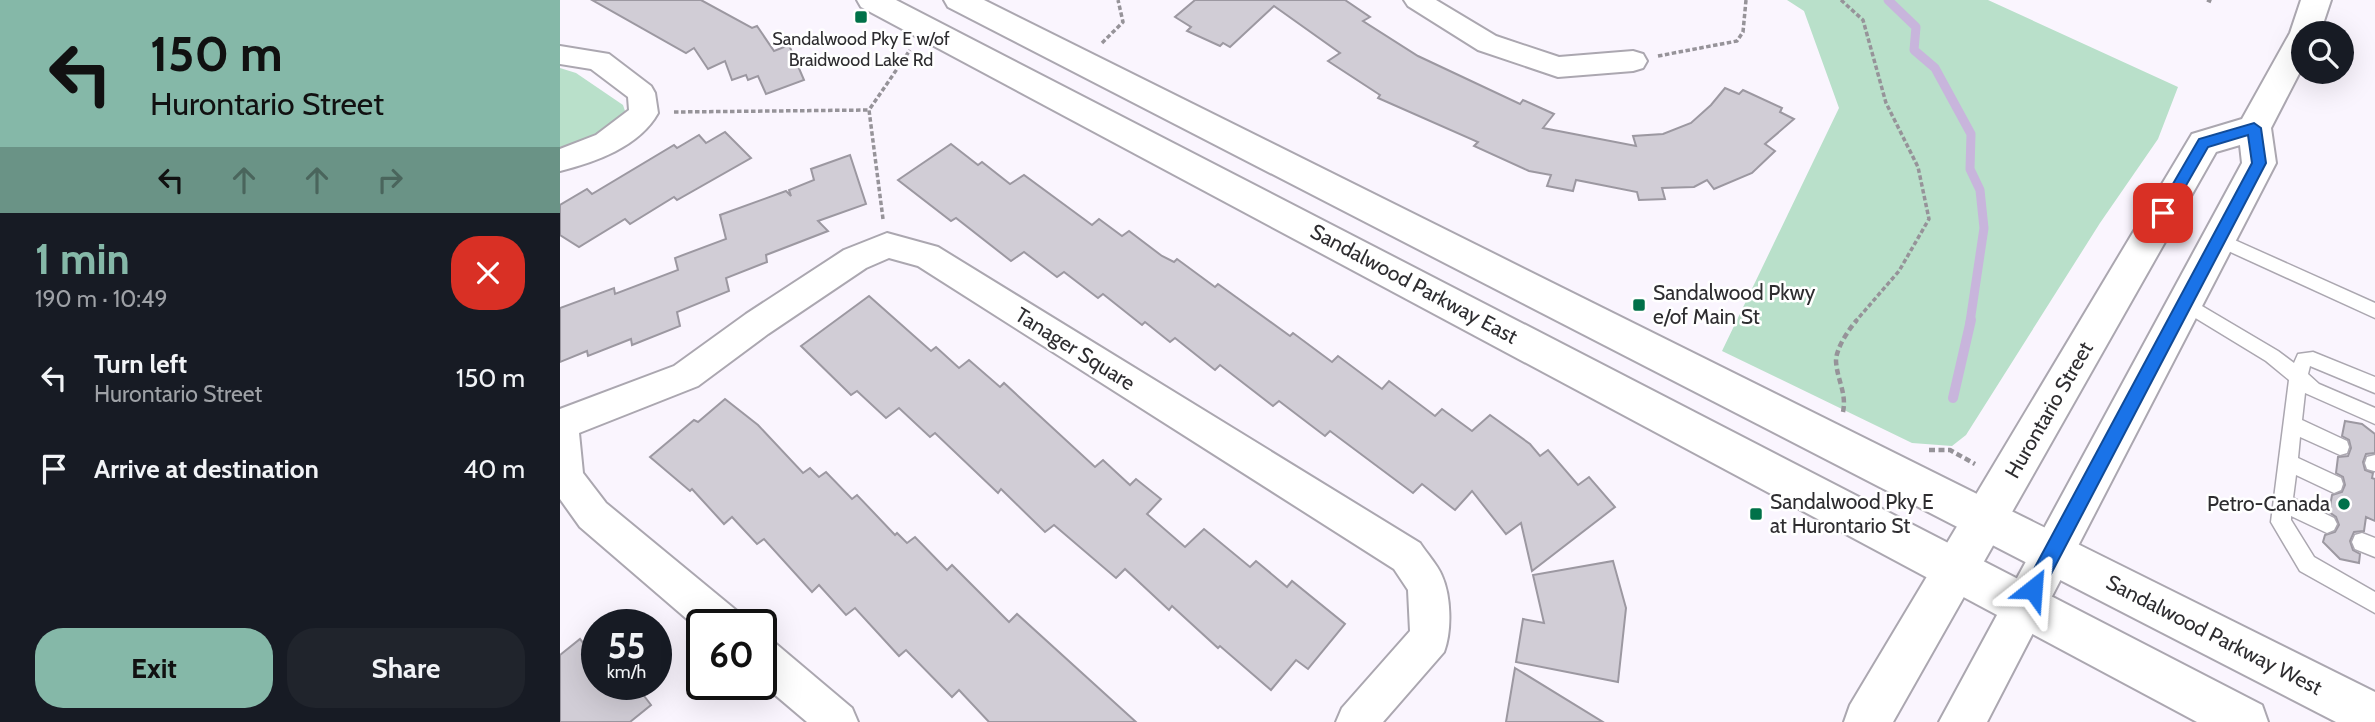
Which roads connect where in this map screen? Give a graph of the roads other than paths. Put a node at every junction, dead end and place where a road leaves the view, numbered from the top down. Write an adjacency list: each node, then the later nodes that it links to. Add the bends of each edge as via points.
1 (872, 0): 26 (main road, Sandalwood Parkway East)
2 (958, 0): 23 (main road)
3 (1417, 0): 8 (street, via 1487,43 1558,68)
4 (2316, 0): 5 (main road)
5 (2309, 21)
6 (560, 54): 10 (street, via 599,61 641,93 644,113 626,132)
7 (2291, 59): 9 (main road)
8 (1633, 61)
9 (2254, 128): 11 (main road, via 2259,163); 23 (main road, Hurontario Street, via 2204,143)
10 (560, 160)
11 (2219, 239): 12 (main road); 13 (lane)
12 (2186, 303): 14 (lane, via 2272,356); 25 (main road)
13 (2375, 311)
14 (2298, 378): 15 (lane, via 2304,359 2313,359); 16 (lane, via 2320,393); 17 (lane)
15 (2375, 384)
16 (2375, 416)
17 (2292, 424): 19 (lane); 20 (lane)
18 (561, 425): 29 (street, via 566,478 593,515); 33 (street, Tanager Square, via 686,376 855,259 887,245 927,256 1407,556 1427,586 1430,638)
19 (2340, 447)
20 (2288, 463): 21 (lane); 22 (lane)
21 (2334, 484)
22 (2283, 503): 24 (lane); 27 (lane, via 2281,522 2306,564)
23 (1985, 520): 25 (main road, Sandalwood Parkway West); 26 (main road, Hurontario Street)
24 (2327, 524)
25 (2052, 553): 28 (main road); 31 (main road, Sandalwood Parkway West)
26 (1955, 571): 28 (main road, Sandalwood Parkway East); 34 (main road, Hurontario Street)
27 (2375, 603)
28 (2024, 606): 35 (main road); 36 (main road)
29 (704, 609)
30 (777, 671): 32 (street)
31 (2375, 717)
32 (838, 722)
33 (1356, 722)
34 (1867, 722)
35 (1962, 722)
36 (2245, 722)

